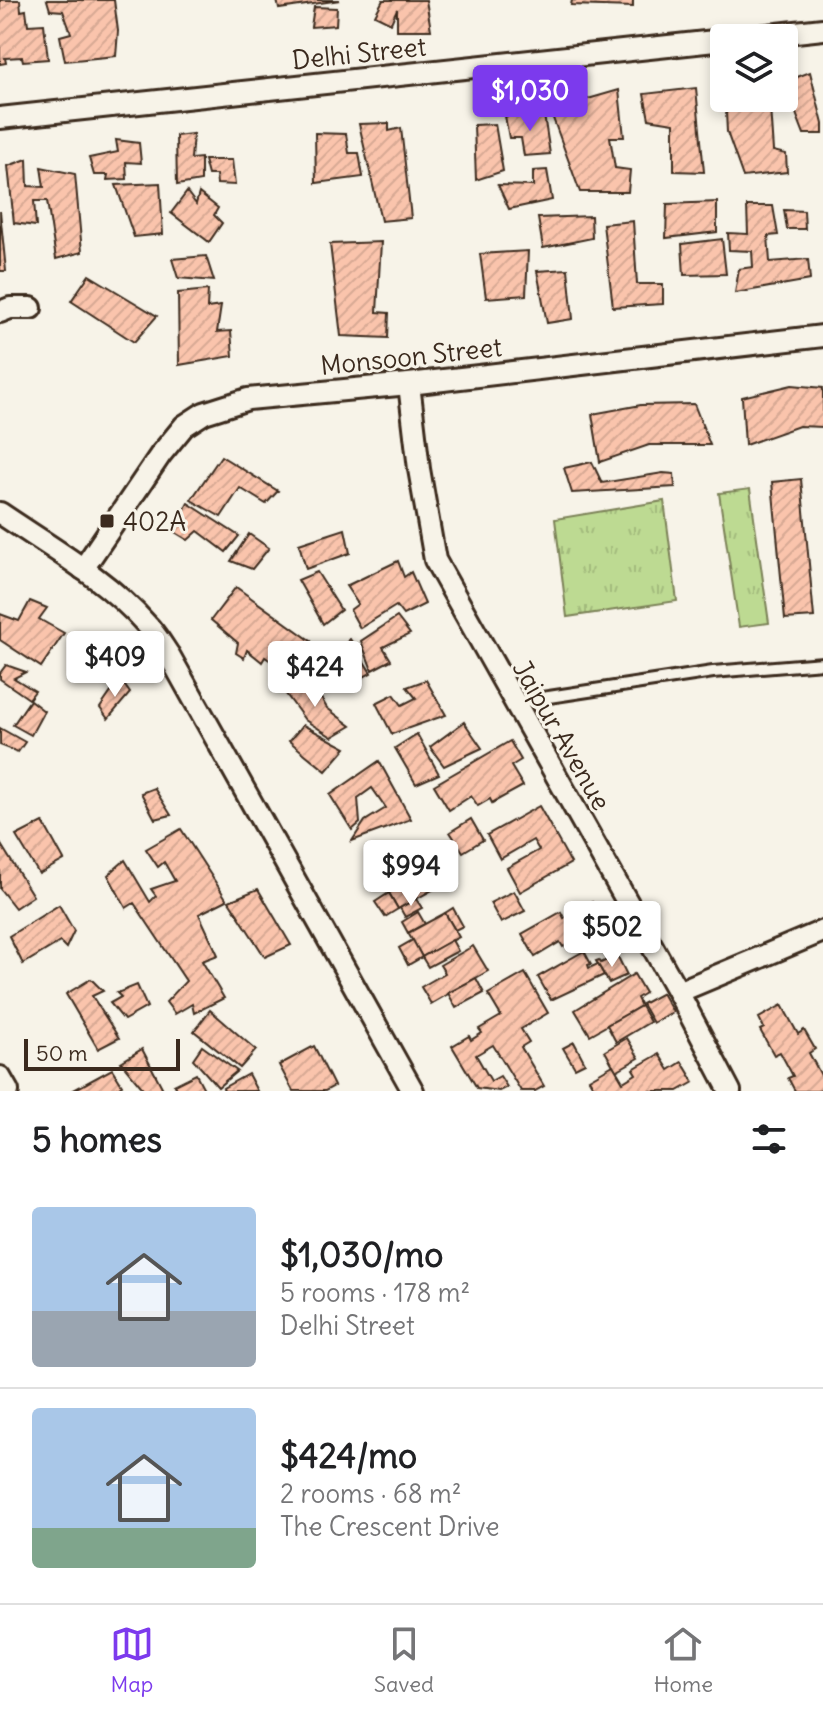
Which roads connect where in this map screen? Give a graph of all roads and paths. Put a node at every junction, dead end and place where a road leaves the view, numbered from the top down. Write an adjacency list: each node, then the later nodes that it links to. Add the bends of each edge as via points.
1 (823, 29): 2 (street)
2 (798, 32)
3 (710, 42): 4 (street, Delhi Street)
4 (0, 118)
5 (31, 308): 6 (street)
6 (0, 312)
7 (823, 336): 8 (street, Monsoon Street)
8 (409, 384): 10 (street, Monsoon Street, via 248,399 204,413 184,426 161,454); 12 (street, Jaipur Avenue, via 435,560)
9 (0, 513): 10 (street)
10 (83, 569): 17 (street, via 147,624 169,655)
11 (823, 663): 12 (lane, via 713,672)
12 (513, 703): 14 (street, Jaipur Avenue)
13 (823, 931): 14 (street)
14 (678, 992): 18 (street, Jaipur Avenue)
15 (0, 1077): 16 (street)
16 (8, 1091)
17 (413, 1091)
18 (730, 1091)

